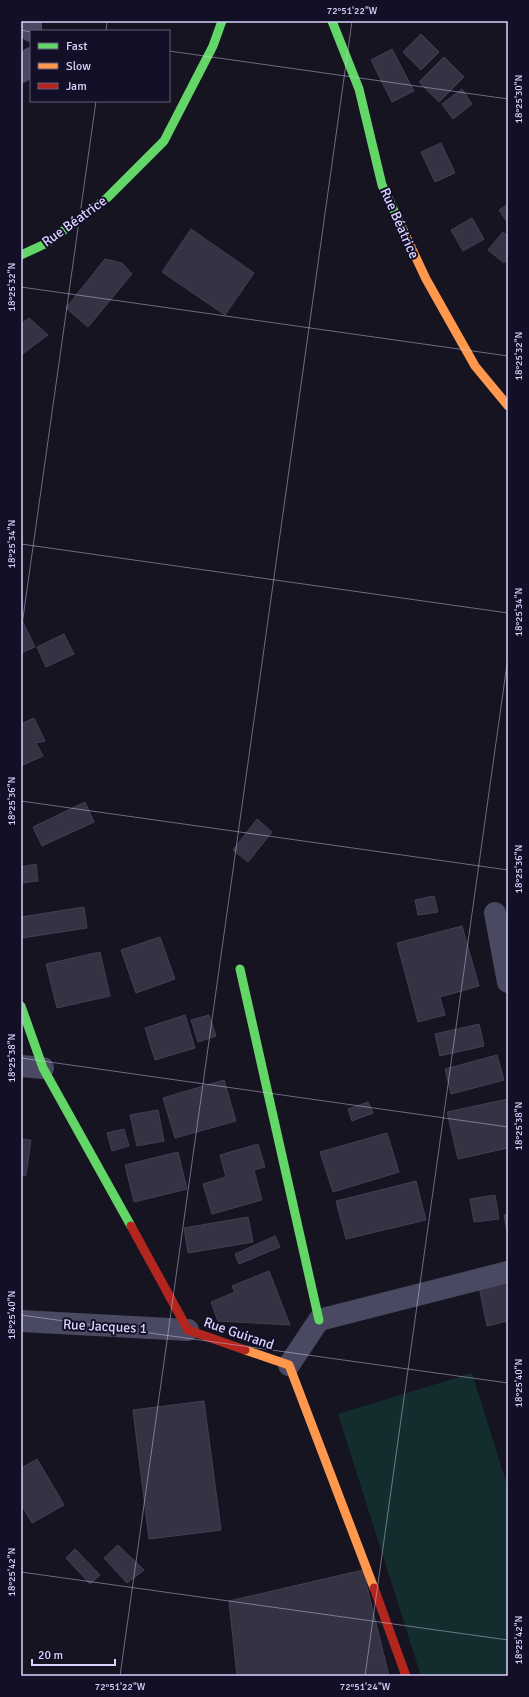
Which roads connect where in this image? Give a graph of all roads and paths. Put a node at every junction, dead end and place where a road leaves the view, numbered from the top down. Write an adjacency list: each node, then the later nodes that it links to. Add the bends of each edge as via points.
1 (222, 21): 5 (street, Rue Béatrice, via 213,46 164,141 107,198 47,243)
2 (332, 21): 6 (street, Rue Béatrice, via 359,89 382,185 426,279 475,366)
3 (30, 59): 4 (street)
4 (21, 72)
5 (21, 255)
6 (508, 406)
7 (495, 913): 9 (street)
8 (240, 969): 14 (street)
9 (508, 982)
10 (21, 1006): 12 (street, Rue Guirand)
11 (21, 1066): 12 (street)
12 (43, 1068): 16 (street, Rue Guirand)
13 (508, 1272): 14 (street)
14 (319, 1320): 17 (street)
15 (21, 1321): 16 (street, Rue Jacques 1)
16 (188, 1330): 17 (street, Rue Guirand)
17 (290, 1365): 18 (street)
18 (406, 1676)

